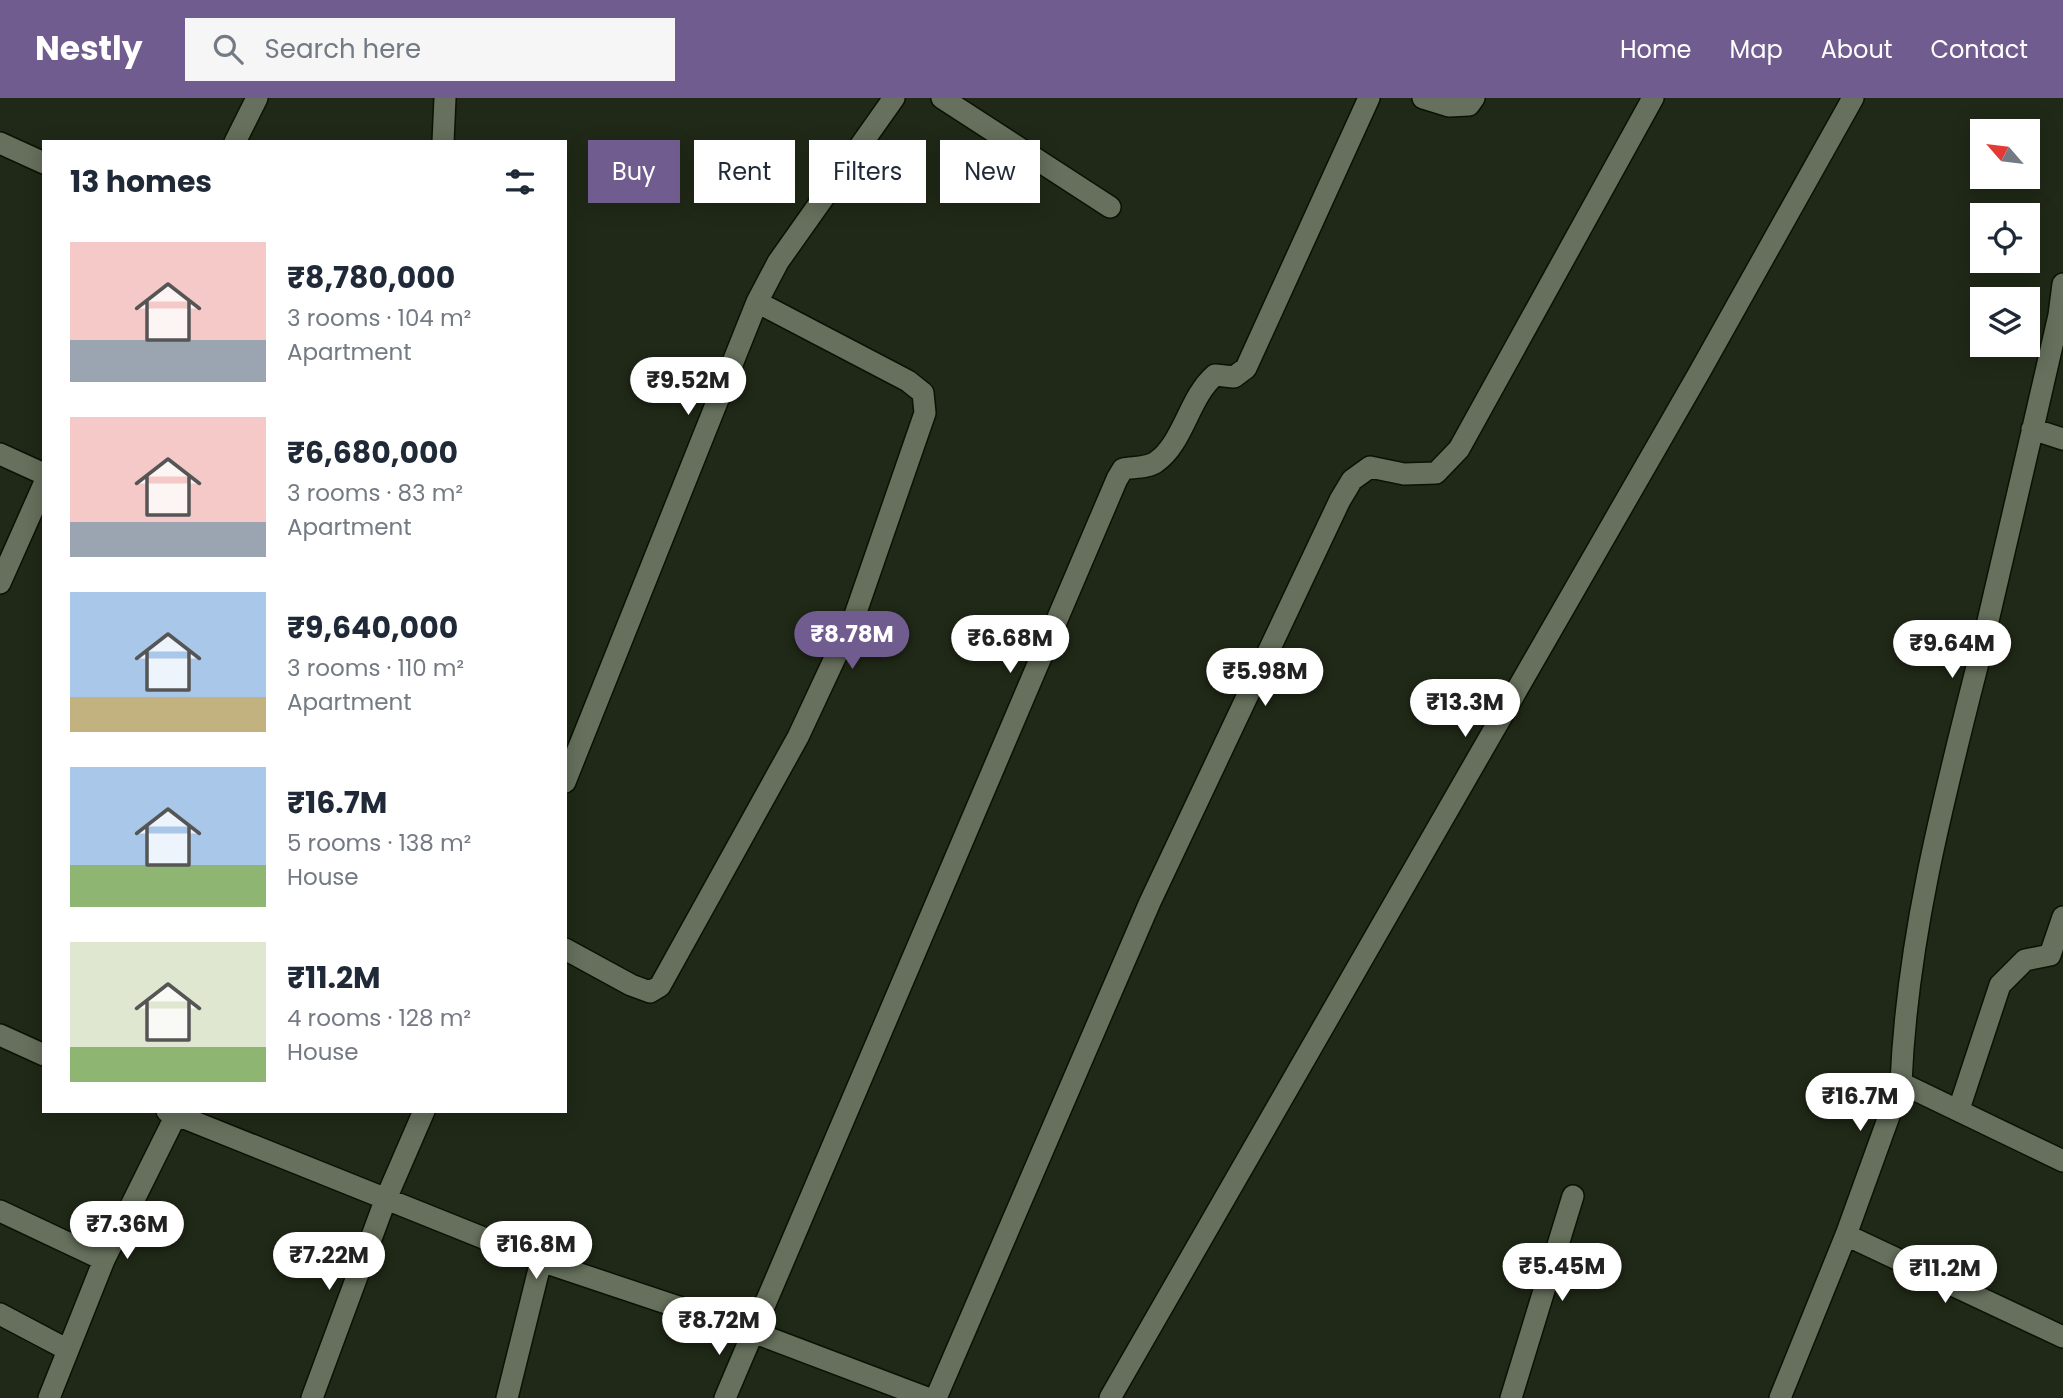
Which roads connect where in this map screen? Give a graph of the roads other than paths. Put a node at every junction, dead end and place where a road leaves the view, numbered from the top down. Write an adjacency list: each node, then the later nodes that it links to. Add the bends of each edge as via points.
1 (257, 98): 10 (street)
2 (445, 98): 11 (street)
3 (894, 98): 16 (street, via 778,262)
4 (942, 98): 14 (street)
5 (1369, 98): 41 (street, via 1246,368 1234,377 1215,374 1204,384 1167,452 1154,464 1123,469 1117,479)
6 (1423, 98): 7 (street, via 1448,106 1469,105)
7 (1474, 98)
8 (1653, 98): 49 (street, via 1458,449 1436,473 1404,474 1370,467 1352,480 1340,500 1150,902)
9 (1853, 98): 50 (street)
10 (236, 140)
11 (443, 140)
12 (0, 143): 13 (street)
13 (42, 162)
14 (1110, 207)
15 (2063, 284): 17 (street)
16 (757, 302): 23 (street); 25 (street, via 908,381 923,393 925,413 855,615 798,737 660,986 650,992 631,985)
17 (2032, 429): 18 (street); 29 (street, via 1936,832 1903,1026)
18 (2063, 439)
19 (0, 454): 20 (street)
20 (42, 473)
21 (42, 488): 22 (street)
22 (0, 583)
23 (567, 777)
24 (2063, 916): 26 (street)
25 (567, 950)
26 (2057, 958): 30 (street, via 2025,960 2000,985)
27 (0, 1035): 28 (street)
28 (42, 1054)
29 (1900, 1083): 30 (street); 37 (street)
30 (1959, 1109): 33 (street)
31 (174, 1113): 35 (street); 38 (street)
32 (423, 1113): 35 (street)
33 (2063, 1161)
34 (1573, 1196): 51 (street)
35 (385, 1201): 39 (street); 45 (street)
36 (0, 1211): 38 (street)
37 (1846, 1235): 42 (street); 52 (street)
38 (104, 1260): 43 (street)
39 (541, 1261): 41 (street); 46 (street)
40 (0, 1314): 43 (street)
41 (752, 1332): 47 (street); 48 (street)
42 (2063, 1337)
43 (68, 1350): 44 (street)
44 (49, 1398)
45 (312, 1398)
46 (507, 1398)
47 (725, 1398)
48 (928, 1398)
49 (936, 1398)
50 (1110, 1398)
51 (1511, 1398)
52 (1780, 1398)

